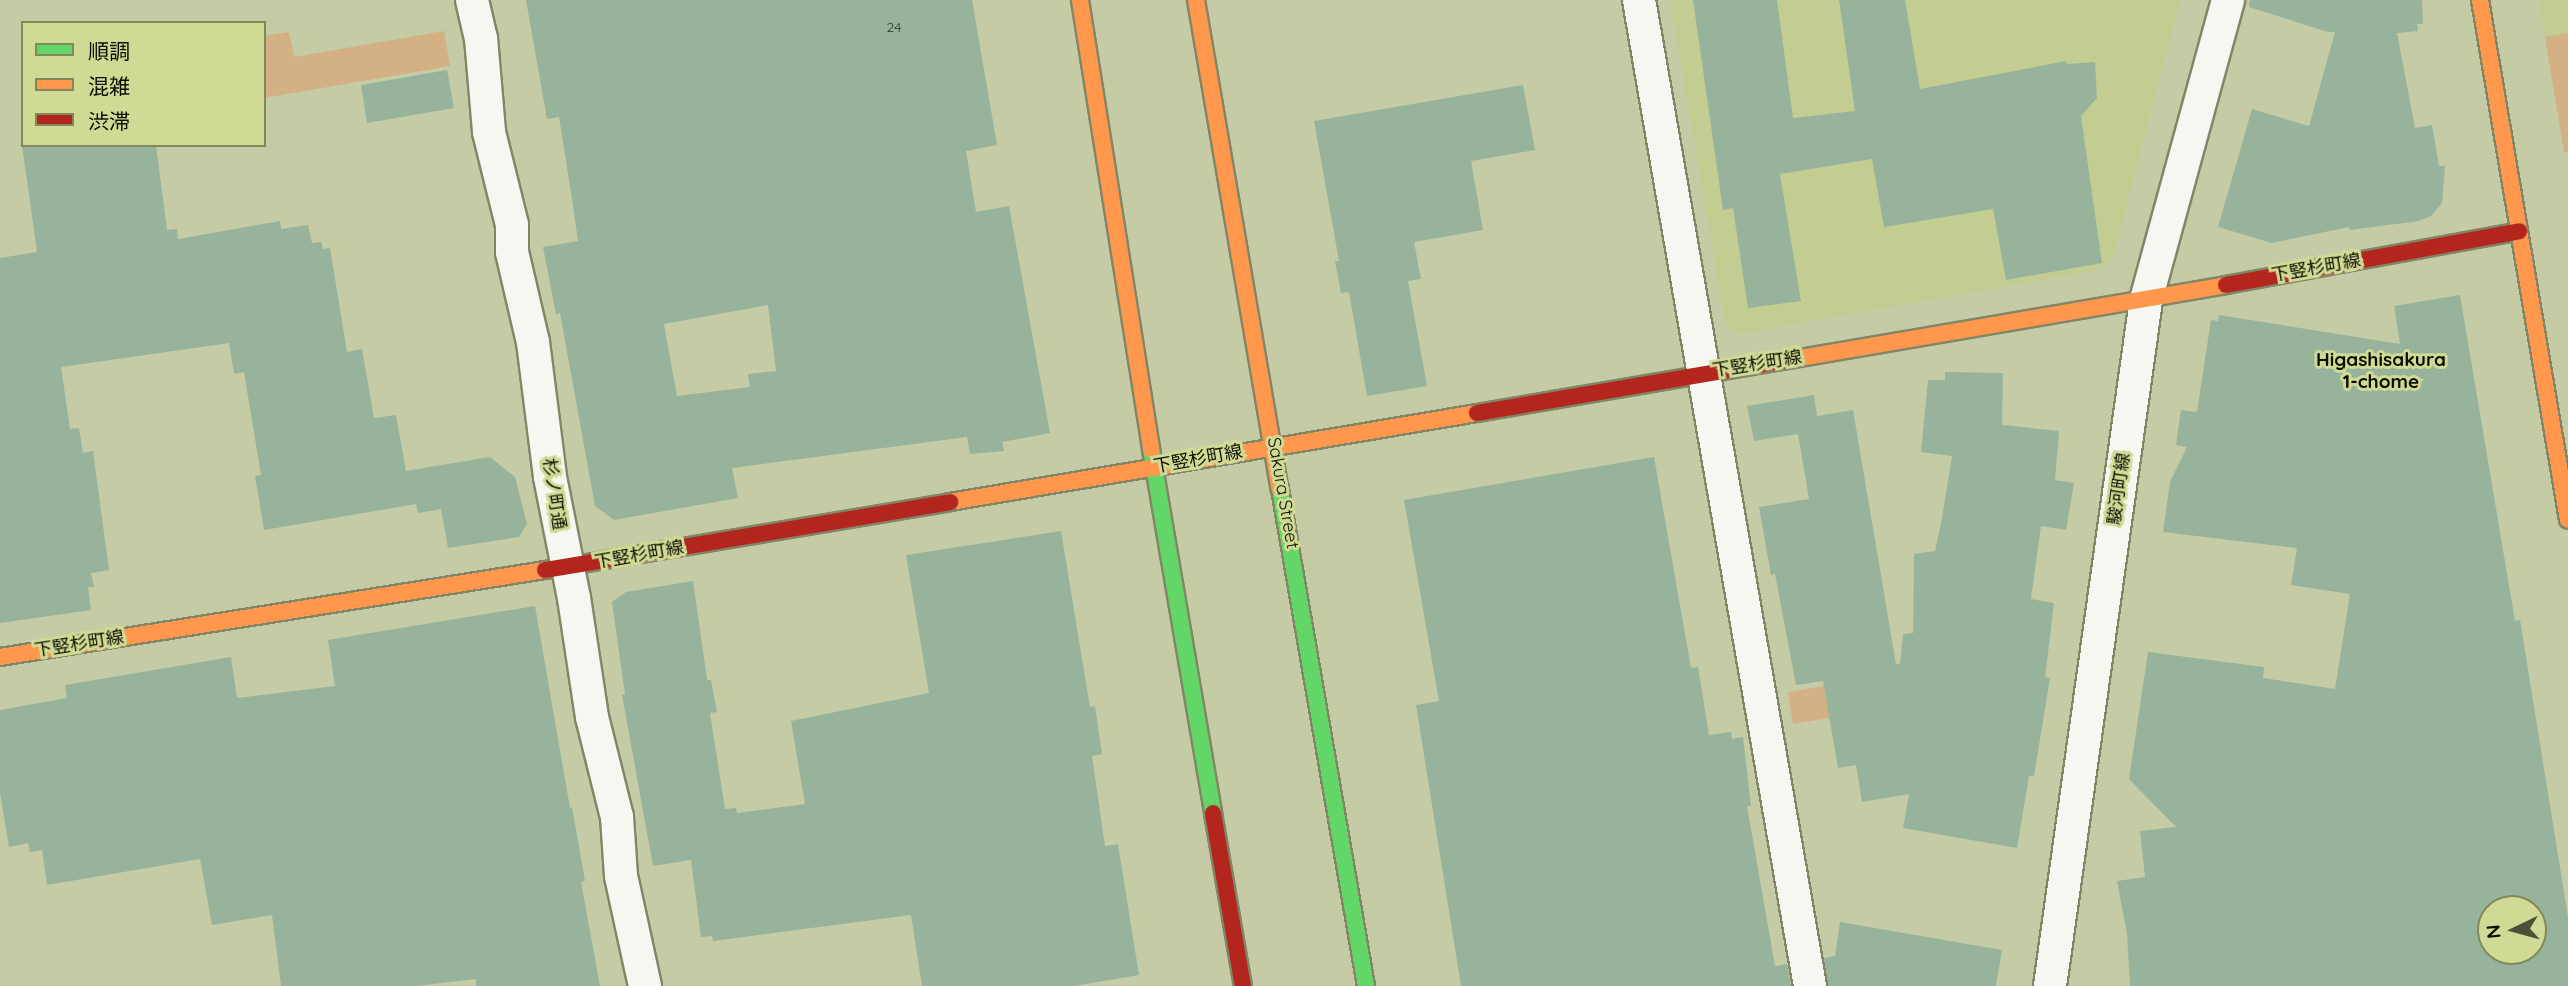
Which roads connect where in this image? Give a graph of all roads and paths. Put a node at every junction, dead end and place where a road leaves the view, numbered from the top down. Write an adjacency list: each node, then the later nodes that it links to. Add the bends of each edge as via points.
1 (472, 0): 13 (street, 杉ノ町通, via 481,38 489,132 533,342)
2 (1080, 0): 11 (main road)
3 (1196, 0): 10 (main road, Sakura Street)
4 (1639, 0): 9 (street)
5 (2228, 0): 8 (street, 駿河町線)
6 (2480, 0): 7 (main road)
7 (2519, 231): 8 (main road, 下竪杉町線); 12 (main road)
8 (2146, 300): 9 (main road, 下竪杉町線); 19 (street, 駿河町線)
9 (1702, 373): 10 (main road, 下竪杉町線); 18 (street)
10 (1275, 446): 11 (main road, 下竪杉町線); 17 (main road, Sakura Street)
11 (1154, 467): 13 (main road, 下竪杉町線); 16 (main road)
12 (2568, 520)
13 (566, 567): 14 (main road, 下竪杉町線); 15 (street, 杉ノ町通, via 575,598 592,717 617,817 621,876)
14 (0, 657)
15 (645, 986)
16 (1243, 986)
17 (1366, 986)
18 (1810, 986)
19 (2050, 986)

